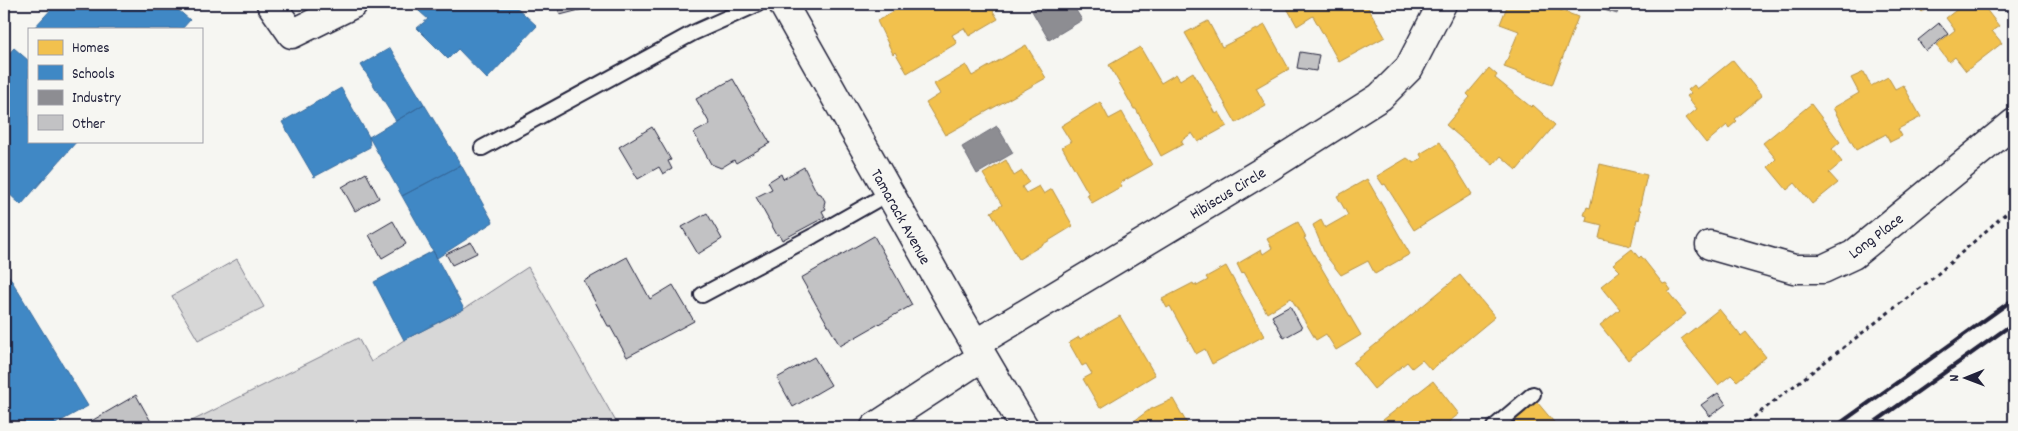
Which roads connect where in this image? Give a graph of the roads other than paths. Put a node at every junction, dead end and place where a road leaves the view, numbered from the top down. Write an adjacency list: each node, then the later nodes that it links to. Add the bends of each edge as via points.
1 (271, 4): 2 (street, via 292,34)
2 (354, 4)
3 (758, 4): 7 (lane, via 693,33)
4 (783, 4): 8 (street, Tamarack Avenue)
5 (1442, 4): 11 (street, Hibiscus Circle, via 1409,68 1380,97)
6 (2014, 123): 9 (street, Long Place, via 1853,255 1823,269 1794,269)
7 (482, 148)
8 (889, 193): 10 (lane); 11 (street, Tamarack Avenue)
9 (1710, 245)
10 (702, 295)
11 (979, 351): 13 (street, Hibiscus Circle); 14 (street, Tamarack Avenue)
12 (1533, 394): 15 (lane)
13 (875, 427)
14 (1024, 427)
15 (1494, 427)

